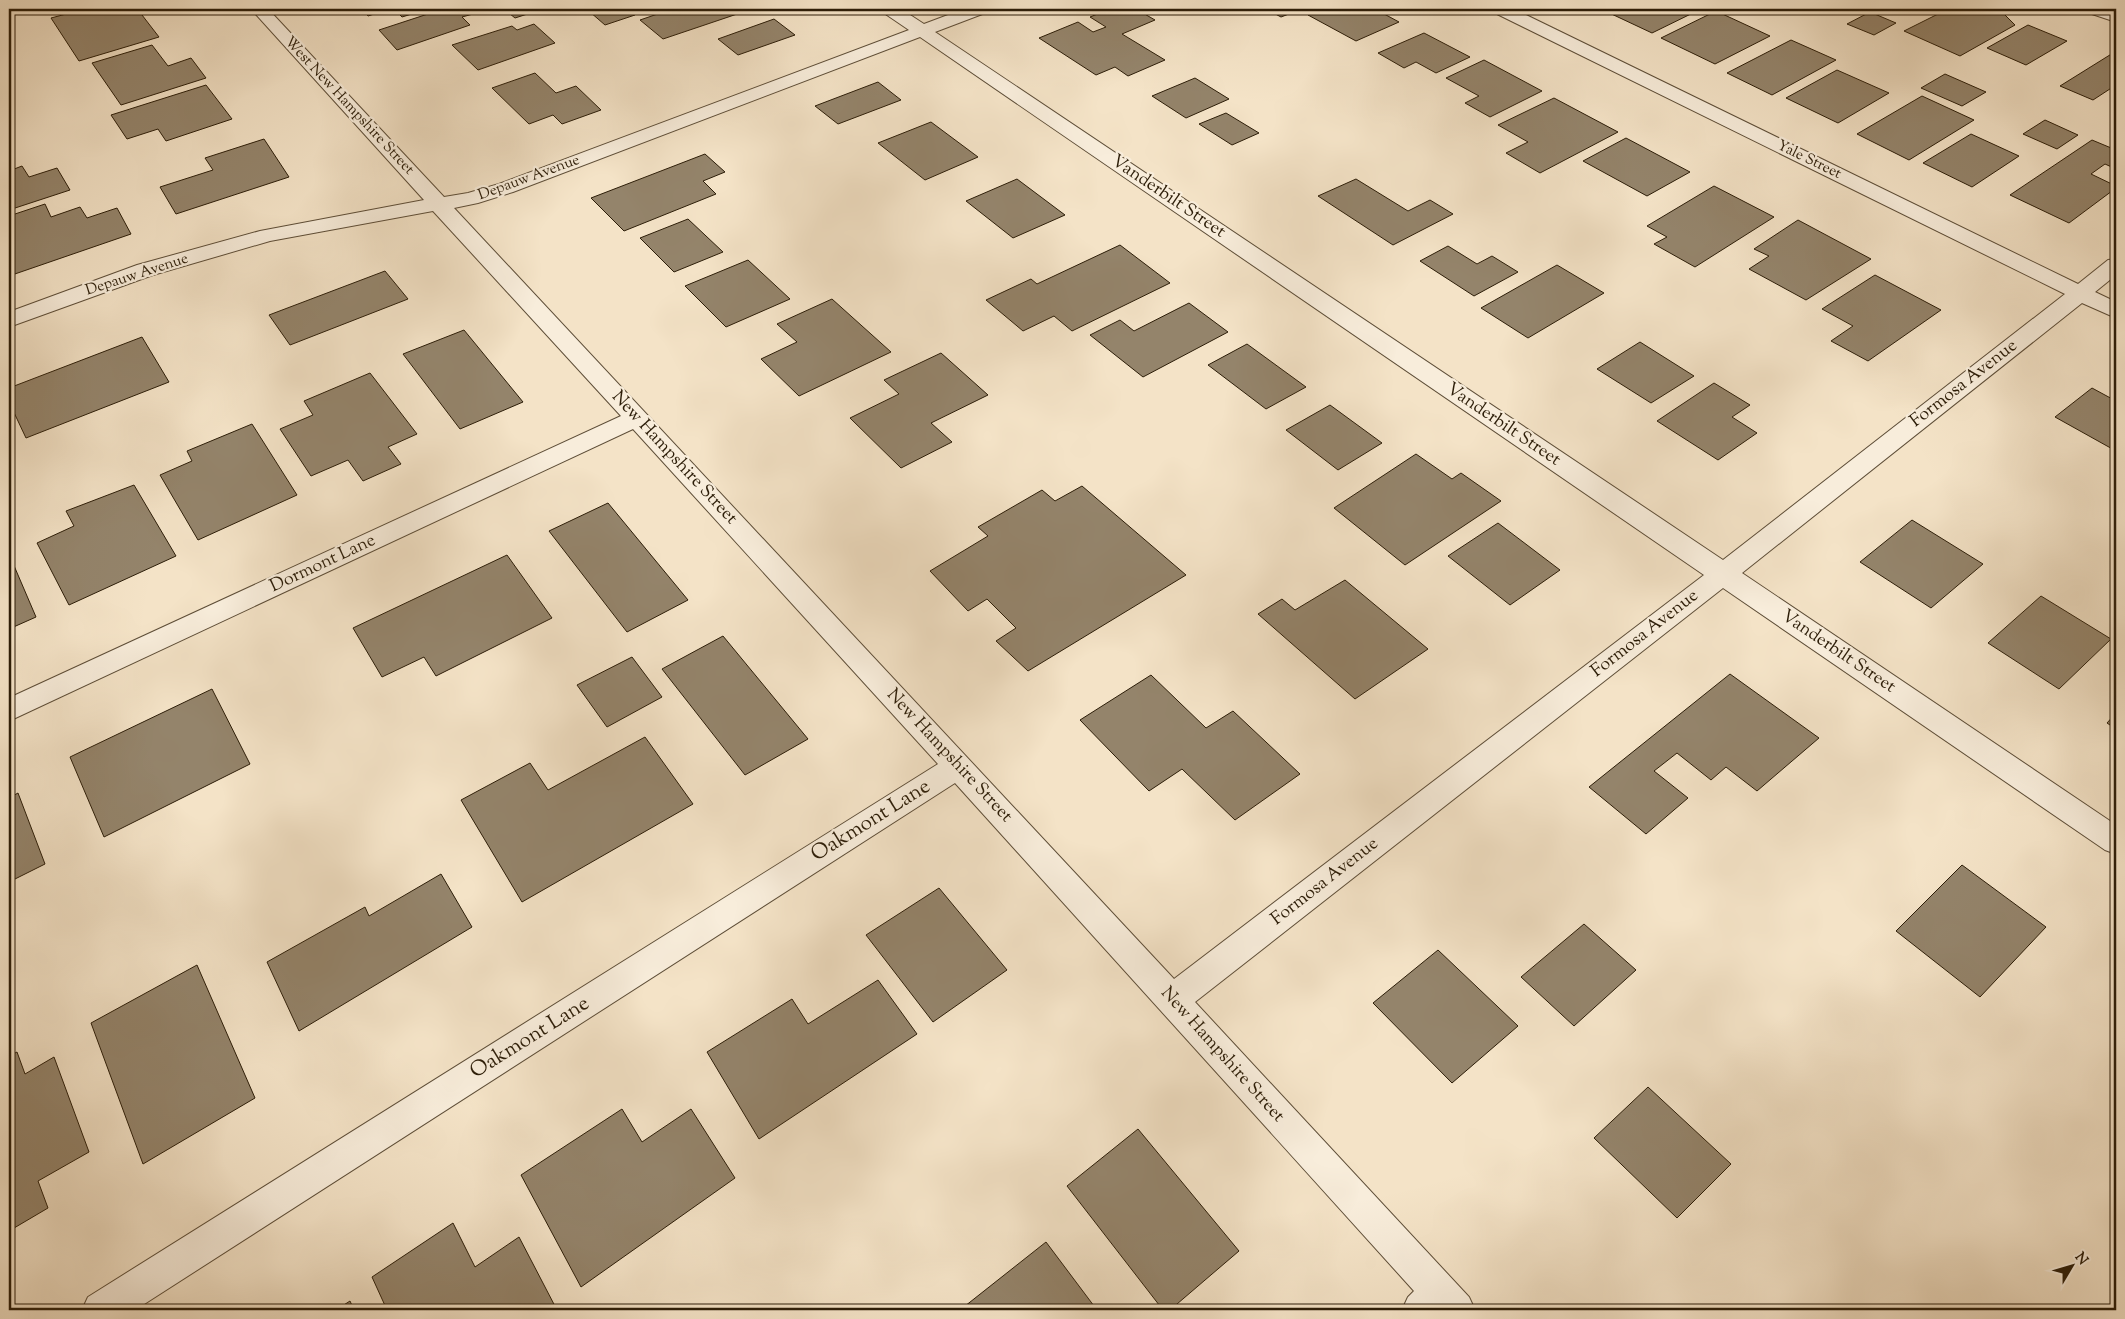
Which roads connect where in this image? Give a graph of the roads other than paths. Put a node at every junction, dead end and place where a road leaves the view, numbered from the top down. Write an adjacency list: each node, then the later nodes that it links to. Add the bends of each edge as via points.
1 (260, 9): 8 (street, West New Hampshire Street)
2 (890, 9): 7 (street, Vanderbilt Street)
3 (979, 9): 7 (street, Depauw Avenue)
4 (1501, 9): 10 (street, Yale Street)
5 (2095, 9): 6 (street)
6 (2116, 17)
7 (922, 30): 8 (street, Depauw Avenue, via 506,188 471,199); 14 (street, Vanderbilt Street)
8 (439, 203): 12 (street, Depauw Avenue, via 267,235 145,270); 13 (street, New Hampshire Street)
9 (2116, 265): 10 (street, Formosa Avenue)
10 (2080, 293): 11 (street, Yale Street); 14 (street, Formosa Avenue)
11 (2116, 311)
12 (9, 320)
13 (637, 418): 15 (street, Dormont Lane); 16 (street, New Hampshire Street)
14 (1723, 574): 17 (street, Vanderbilt Street); 18 (street, Formosa Avenue)
15 (9, 710)
16 (958, 766): 18 (street, New Hampshire Street); 20 (street, Oakmont Lane)
17 (2116, 842)
18 (1172, 1000): 19 (street, New Hampshire Street)
19 (1439, 1304)
20 (101, 1310)

